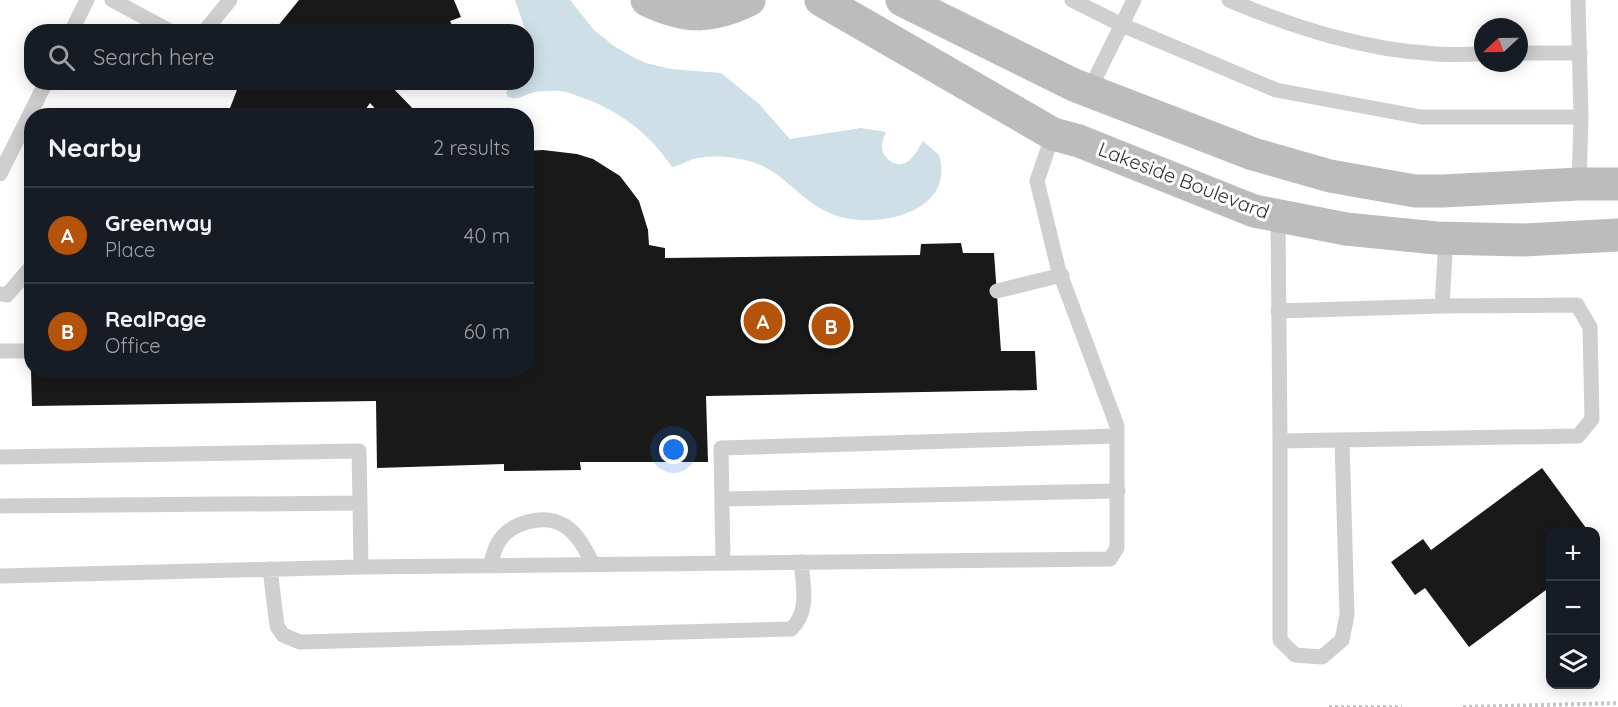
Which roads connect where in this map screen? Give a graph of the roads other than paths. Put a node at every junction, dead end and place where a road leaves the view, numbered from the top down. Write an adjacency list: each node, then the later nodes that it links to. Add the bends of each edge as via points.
1 (87, 0): 12 (lane)
2 (112, 0): 13 (lane)
3 (230, 0): 14 (lane)
4 (647, 0): 5 (street, via 670,11 700,15 729,10)
5 (749, 0)
6 (820, 0): 24 (street, Lakeside Boulevard)
7 (902, 0): 19 (street)
8 (1072, 0): 15 (lane)
9 (1134, 0): 15 (lane)
10 (1229, 0): 18 (lane, via 1276,20 1353,43 1436,54)
11 (1578, 0): 17 (lane)
12 (75, 24)
13 (157, 24)
14 (210, 24)
15 (1122, 25): 19 (lane); 22 (lane, via 1276,90 1421,117)
16 (1528, 53): 17 (lane)
17 (1580, 53): 22 (lane)
18 (1474, 54)
19 (1081, 88): 24 (street); 28 (street, via 1253,154 1330,176 1415,191)
20 (42, 90): 21 (lane)
21 (33, 108)
22 (1581, 117): 26 (lane)
23 (24, 126): 25 (lane)
24 (1053, 134): 29 (street, Lakeside Boulevard, via 1254,211); 33 (lane, via 1037,181)
25 (0, 174)
26 (1579, 184): 27 (street); 28 (street)
27 (1618, 184)
28 (1442, 191): 31 (street)
29 (1278, 216): 31 (street, Lakeside Boulevard, via 1346,229); 37 (lane)
30 (1618, 236): 31 (street, Lakeside Boulevard)
31 (1446, 238): 36 (lane)
32 (24, 275): 35 (lane, via 7,295)
33 (1062, 275): 34 (lane); 40 (lane, via 1117,426)
34 (997, 291)
35 (0, 294)
36 (1442, 306): 37 (lane); 41 (lane, via 1577,305 1590,327 1592,419 1578,436)
37 (1278, 311): 42 (lane)
38 (0, 351): 39 (lane)
39 (24, 351)
40 (1117, 436): 44 (lane); 45 (lane, via 721,448)
41 (1342, 440): 42 (lane); 42 (lane, via 1347,615 1342,640 1323,657 1295,656 1280,640)
42 (1280, 441)
43 (0, 457): 46 (lane, via 359,451)
44 (1118, 491): 45 (lane); 48 (lane, via 1117,548 1110,559)
45 (722, 499): 49 (lane)
46 (360, 503): 47 (lane); 52 (lane)
47 (0, 506)
48 (801, 562): 49 (lane); 53 (lane, via 804,611 791,629 300,642 284,635 277,626)
49 (723, 563): 50 (lane)
50 (593, 564): 51 (lane); 51 (lane, via 578,538 564,525 546,520 526,521 509,530 498,543)
51 (490, 565): 52 (lane)
52 (361, 567): 53 (lane)
53 (270, 569): 54 (lane)
54 (0, 576)

